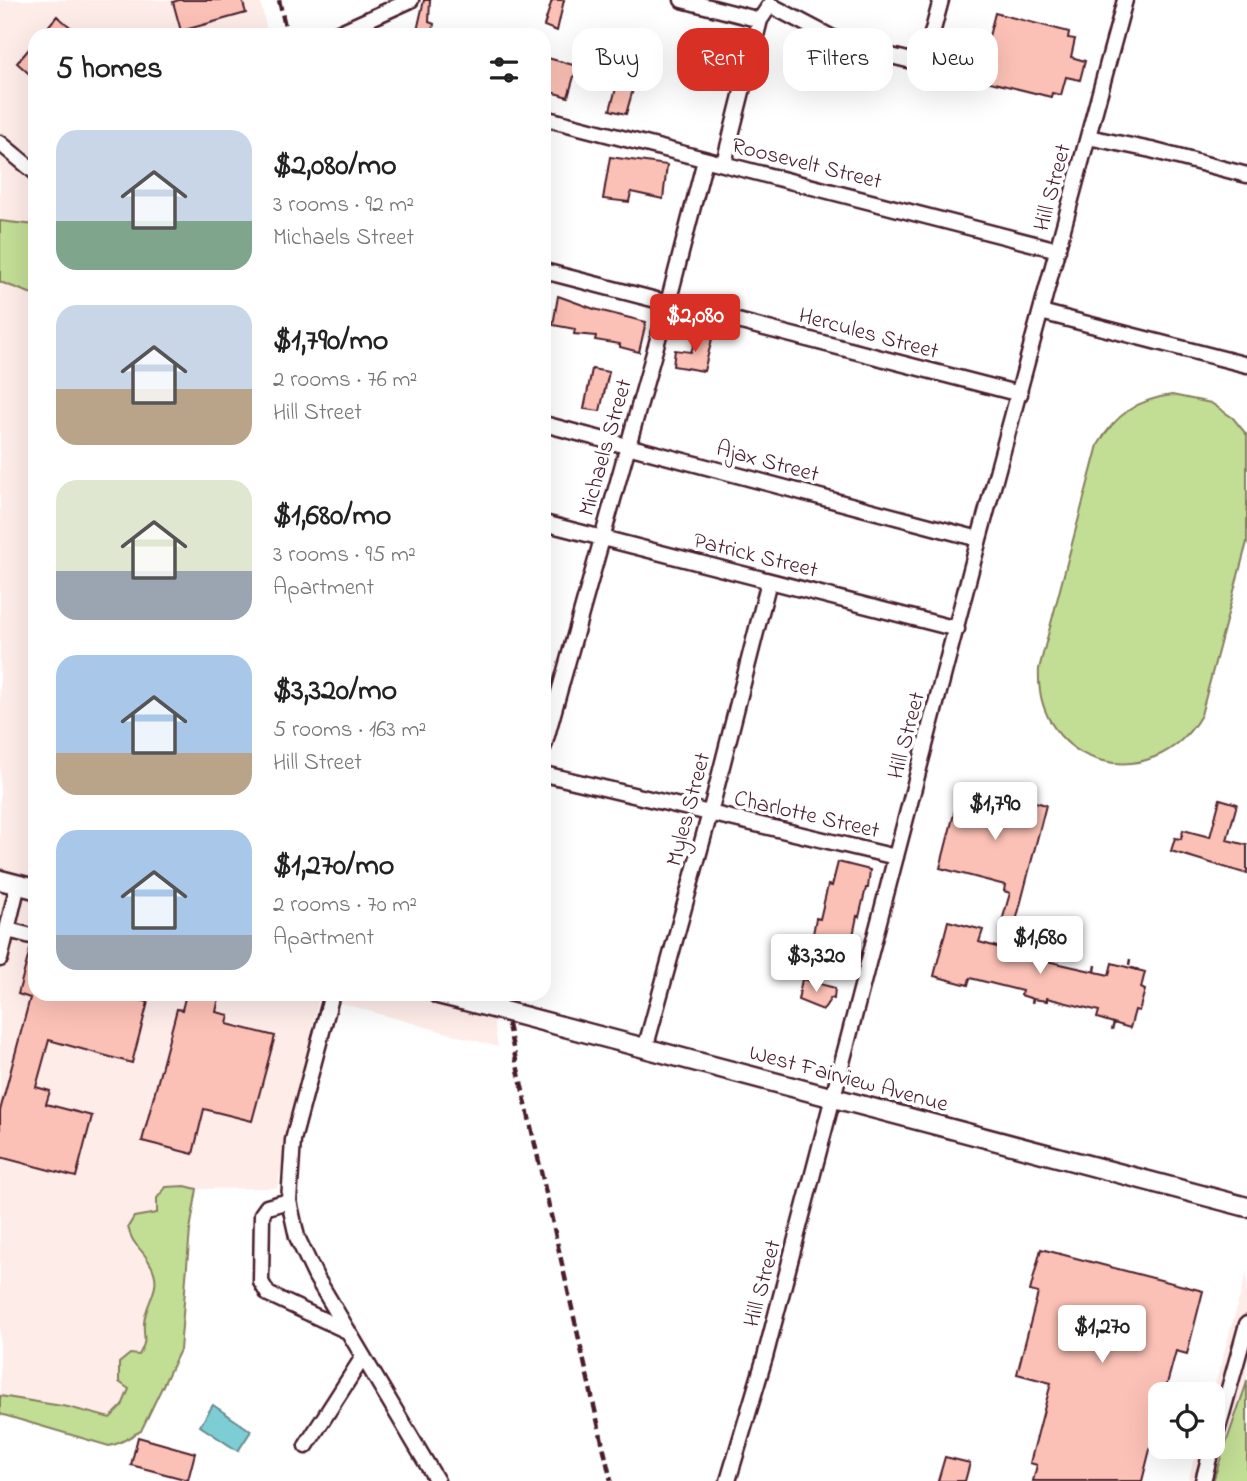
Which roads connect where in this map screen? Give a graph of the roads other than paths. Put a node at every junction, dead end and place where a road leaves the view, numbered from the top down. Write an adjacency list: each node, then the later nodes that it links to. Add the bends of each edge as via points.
1 (411, 0): 6 (street)
2 (682, 0): 7 (street)
3 (941, 0): 5 (street, via 920,63 846,45)
4 (1125, 0): 10 (street, Hill Street)
5 (768, 2): 7 (street)
6 (387, 4): 8 (street)
7 (760, 20): 13 (street)
8 (346, 28)
9 (551, 120): 12 (street, Roosevelt Street)
10 (1088, 137): 15 (street); 16 (street, Hill Street)
11 (0, 143): 14 (street)
12 (705, 160): 13 (street, Roosevelt Street); 18 (street, Michaels Street)
13 (724, 163): 16 (street, Roosevelt Street)
14 (28, 166)
15 (1247, 175)
16 (1058, 250): 19 (street, Hill Street)
17 (551, 273): 18 (street, Hercules Street)
18 (668, 303): 21 (street, Hercules Street); 23 (street, Michaels Street)
19 (1041, 312): 20 (street); 21 (street, Hill Street)
20 (1247, 365)
21 (1020, 394): 26 (street, Hill Street)
22 (551, 426): 23 (street, Ajax Street)
23 (628, 446): 25 (street, Michaels Street); 26 (street, Ajax Street)
24 (551, 525): 25 (street, Patrick Street)
25 (603, 538): 27 (street, Patrick Street); 29 (street, Michaels Street)
26 (979, 539): 28 (street, Hill Street)
27 (769, 580): 28 (street, Patrick Street); 31 (street, Myles Street)
28 (957, 629): 32 (street, Hill Street)
29 (551, 721)
30 (551, 776): 31 (street, Charlotte Street)
31 (710, 813): 32 (street, Charlotte Street); 40 (street, Myles Street)
32 (896, 857): 41 (street, Hill Street)
33 (0, 880): 34 (main road)
34 (27, 887): 35 (street)
35 (8, 930): 36 (street); 37 (street)
36 (28, 935)
37 (0, 959)
38 (330, 1001): 42 (street, via 293,1140)
39 (466, 1001): 40 (main road, West Fairview Avenue, bridge)
40 (645, 1049): 41 (main road, West Fairview Avenue)
41 (832, 1098): 43 (main road, West Fairview Avenue); 51 (street, Hill Street)
42 (289, 1202): 45 (street, via 297,1237); 45 (street, via 267,1207 262,1214 261,1282 268,1294)
43 (1247, 1207)
44 (1247, 1324): 47 (street)
45 (347, 1331): 46 (street)
46 (363, 1357): 48 (street); 50 (street)
47 (1225, 1404)
48 (306, 1446)
49 (1209, 1459): 52 (street)
50 (436, 1481)
51 (728, 1481)
52 (1203, 1481)

